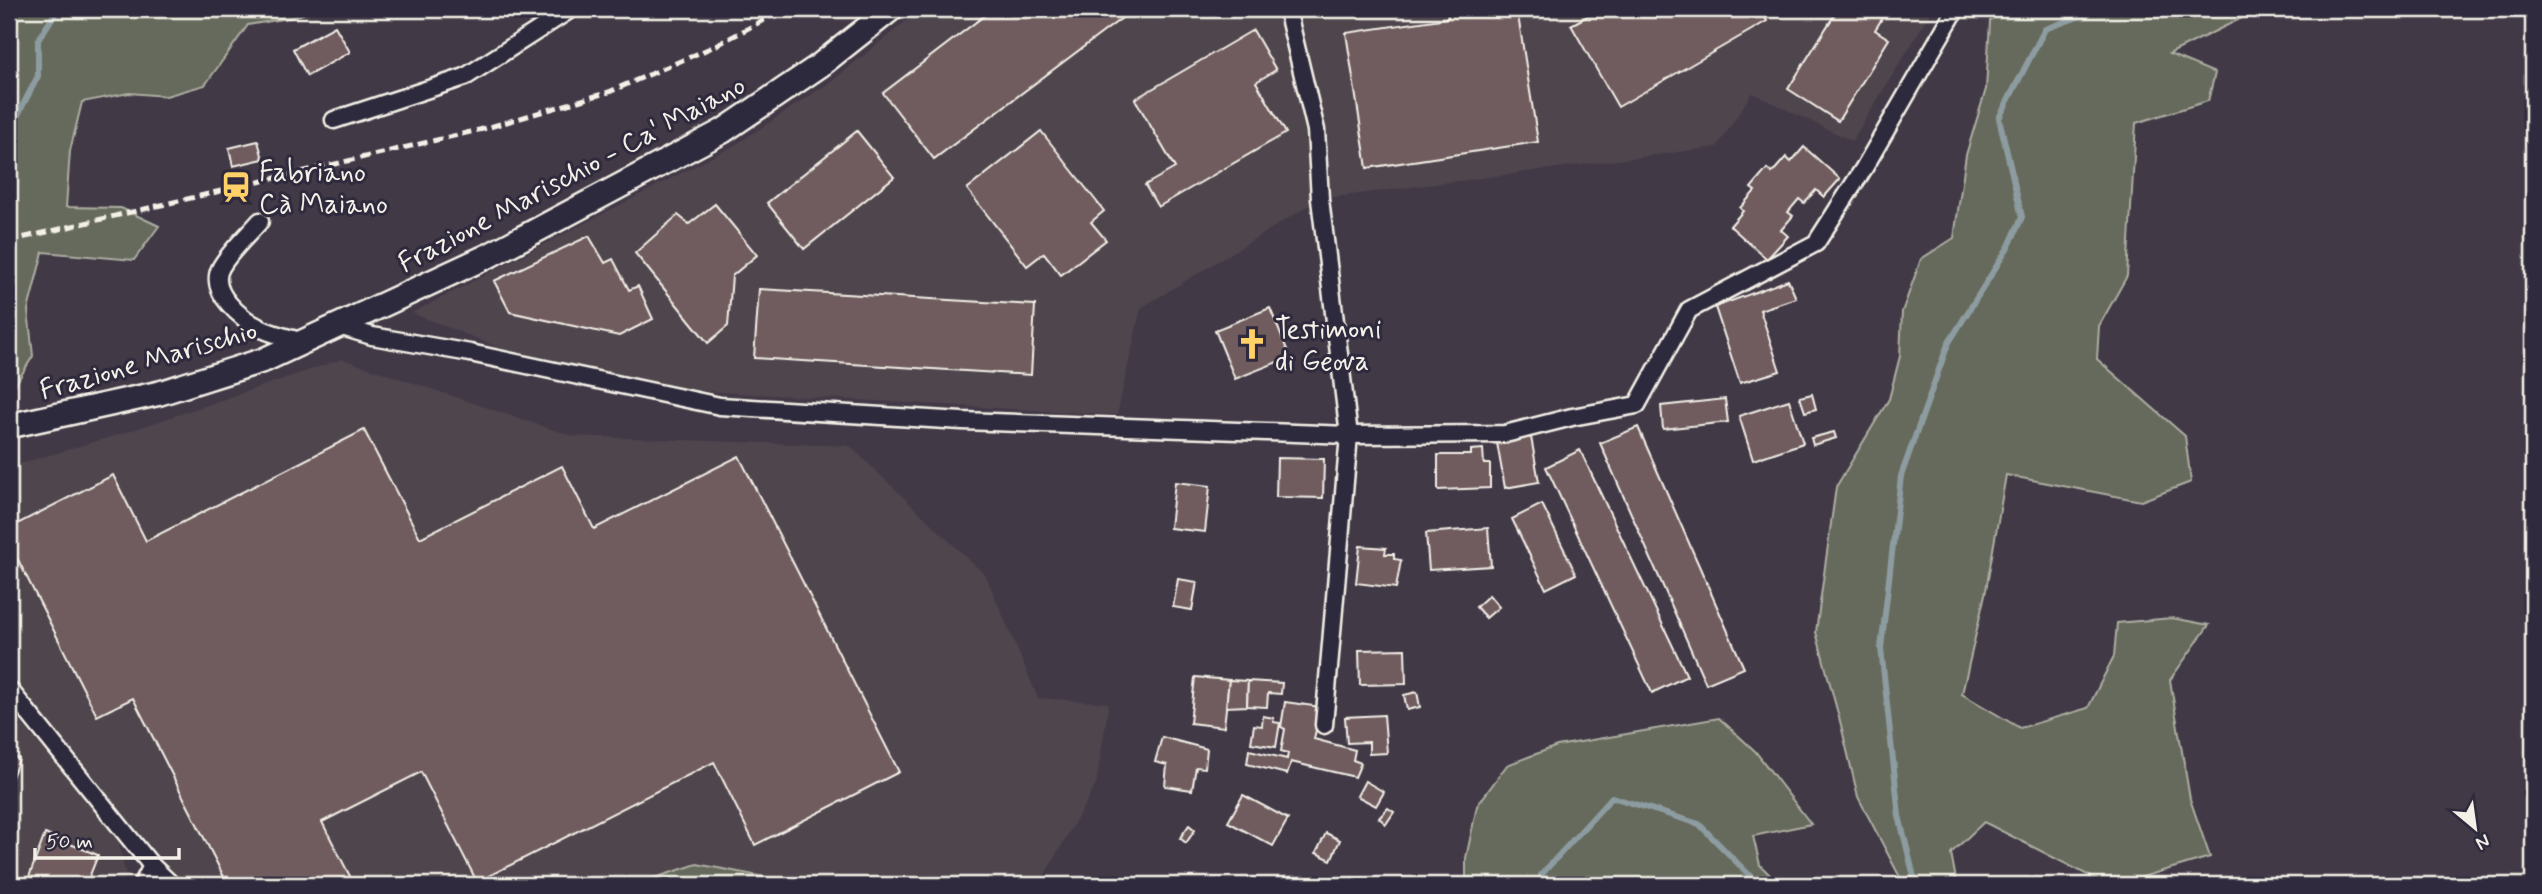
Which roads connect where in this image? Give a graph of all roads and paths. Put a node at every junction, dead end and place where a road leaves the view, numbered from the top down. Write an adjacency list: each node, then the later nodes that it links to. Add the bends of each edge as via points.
1 (571, 9): 5 (street, via 465,77)
2 (891, 9): 7 (main road, Frazione Marischio - Ca' Maiano, via 820,66 723,131 490,255)
3 (1287, 9): 10 (street, via 1316,130 1320,200)
4 (1956, 9): 10 (street, via 1816,243 1689,310 1637,405 1505,434)
5 (334, 120)
6 (260, 221): 8 (street, via 221,267 217,277 220,291 246,320)
7 (339, 327): 8 (main road, Frazione Marischio); 10 (street, via 720,406 962,421)
8 (304, 342): 9 (main road, Frazione Marischio, via 264,360 160,393)
9 (9, 426)
10 (1349, 435): 12 (street)
11 (9, 690): 13 (street)
12 (1324, 725)
13 (152, 866): 14 (street); 15 (street)
14 (142, 885)
15 (172, 885)

